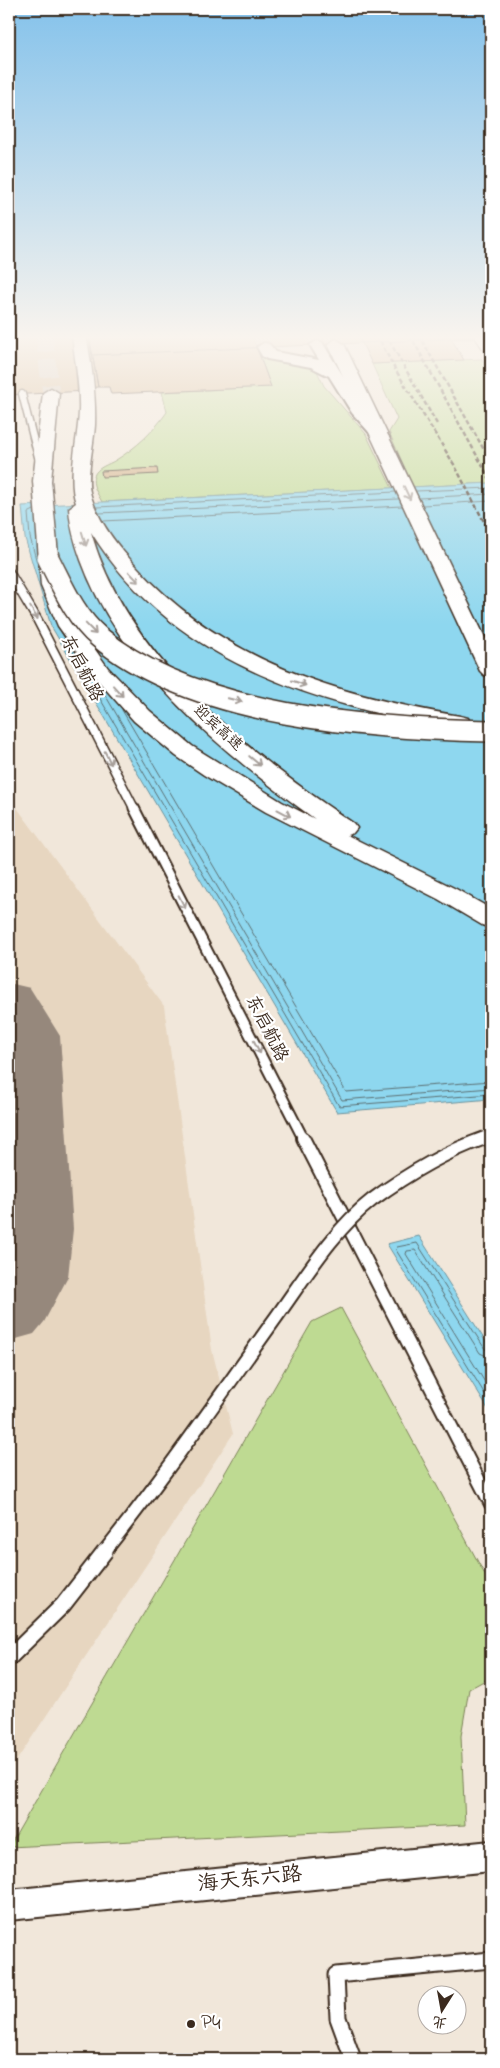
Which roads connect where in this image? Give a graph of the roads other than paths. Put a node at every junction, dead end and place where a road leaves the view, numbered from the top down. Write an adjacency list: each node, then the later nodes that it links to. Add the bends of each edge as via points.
1 (33, 432): 7 (lane)
2 (47, 432): 7 (main road, 迎宾高速)
3 (85, 432): 8 (main road, 迎宾高速)
4 (375, 432): 6 (street)
5 (378, 432): 6 (main road)
6 (384, 443): 11 (main road, one-way to 11)
7 (42, 481): 9 (main road, 迎宾高速)
8 (81, 487): 12 (main road, one-way to 12, via 106,542 127,569 155,598 208,640 263,668 346,699 423,718); 13 (main road, 迎宾高速, one-way to 13, bridge, via 79,525 100,586 129,636 147,659 211,722 291,790)
9 (48, 558): 12 (main road, one-way to 12, bridge, via 73,607 100,638 140,665 176,681 214,694 314,716 399,727); 13 (main road, 迎宾高速, one-way to 13, via 51,586 68,626 83,649 122,696 163,734 212,770 274,807)
10 (9, 572): 16 (lane, 东启航路, one-way to 16, via 37,619)
11 (491, 672)
12 (491, 729)
13 (447, 894): 14 (main road, 迎宾高速)
14 (491, 920)
15 (491, 1136): 17 (lane, bridge, via 417,1170 371,1201 330,1243 136,1512 63,1605)
16 (491, 1504)
17 (9, 1658)
18 (491, 1856): 19 (street, 海天东六路)
19 (9, 1905)
20 (491, 1960): 21 (lane, via 336,1975 338,2018)
21 (353, 2059)

